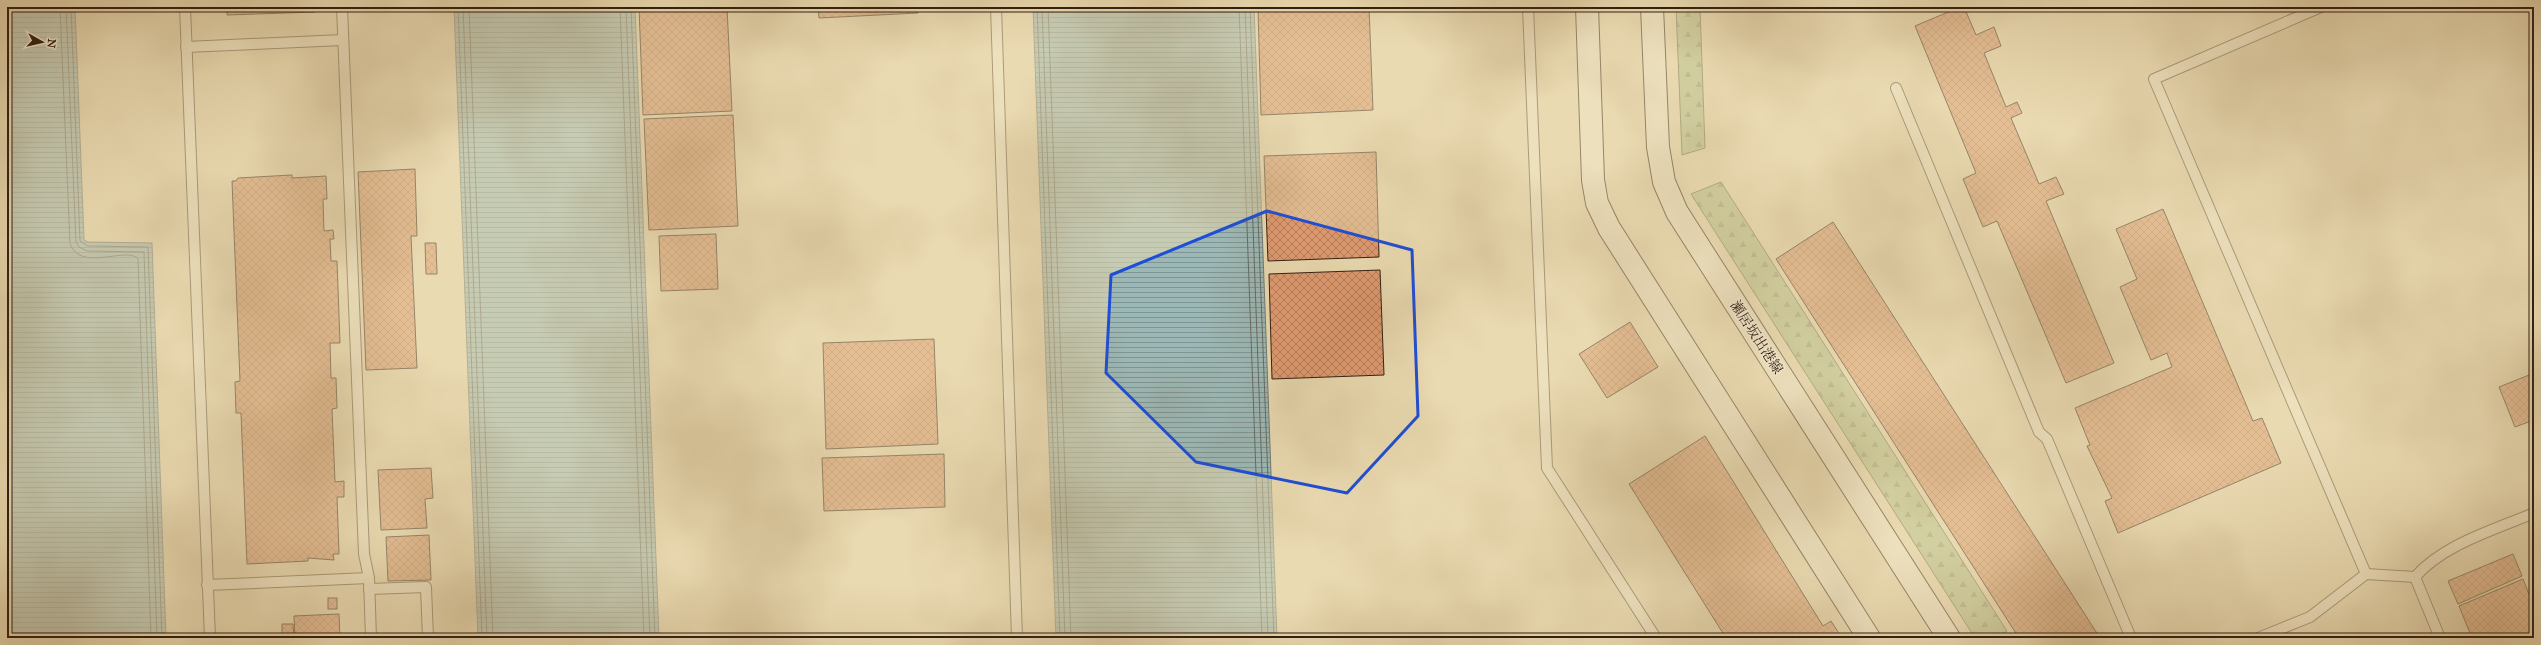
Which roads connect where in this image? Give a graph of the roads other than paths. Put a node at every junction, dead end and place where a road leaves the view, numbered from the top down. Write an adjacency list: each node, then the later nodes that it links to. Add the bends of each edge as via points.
1 (185, 7): 9 (lane)
2 (342, 7): 8 (lane)
3 (996, 7): 20 (lane)
4 (1528, 7): 21 (lane, via 1546,468)
5 (1587, 7): 22 (main road, via 1593,180 1597,203 1609,228)
6 (1652, 7): 23 (main road, 瀬居坂出港線, via 1658,147 1664,182 1677,212)
7 (2321, 7): 12 (lane, via 2154,79)
8 (343, 40): 9 (lane); 14 (lane, via 364,554)
9 (186, 47): 15 (lane)
10 (1896, 88): 24 (lane, via 2039,432 2047,439)
11 (2534, 513): 13 (lane, via 2446,551)
12 (2366, 574): 13 (lane); 25 (lane, via 2310,617)
13 (2415, 577): 26 (lane)
14 (369, 578): 15 (lane); 16 (lane)
15 (208, 585): 17 (lane)
16 (369, 589): 18 (lane); 19 (lane, via 426,587)
17 (210, 638)
18 (371, 638)
19 (428, 638)
20 (1017, 638)
21 (1656, 638)
22 (1869, 638)
23 (1949, 638)
24 (2131, 638)
25 (2258, 638)
26 (2440, 638)

